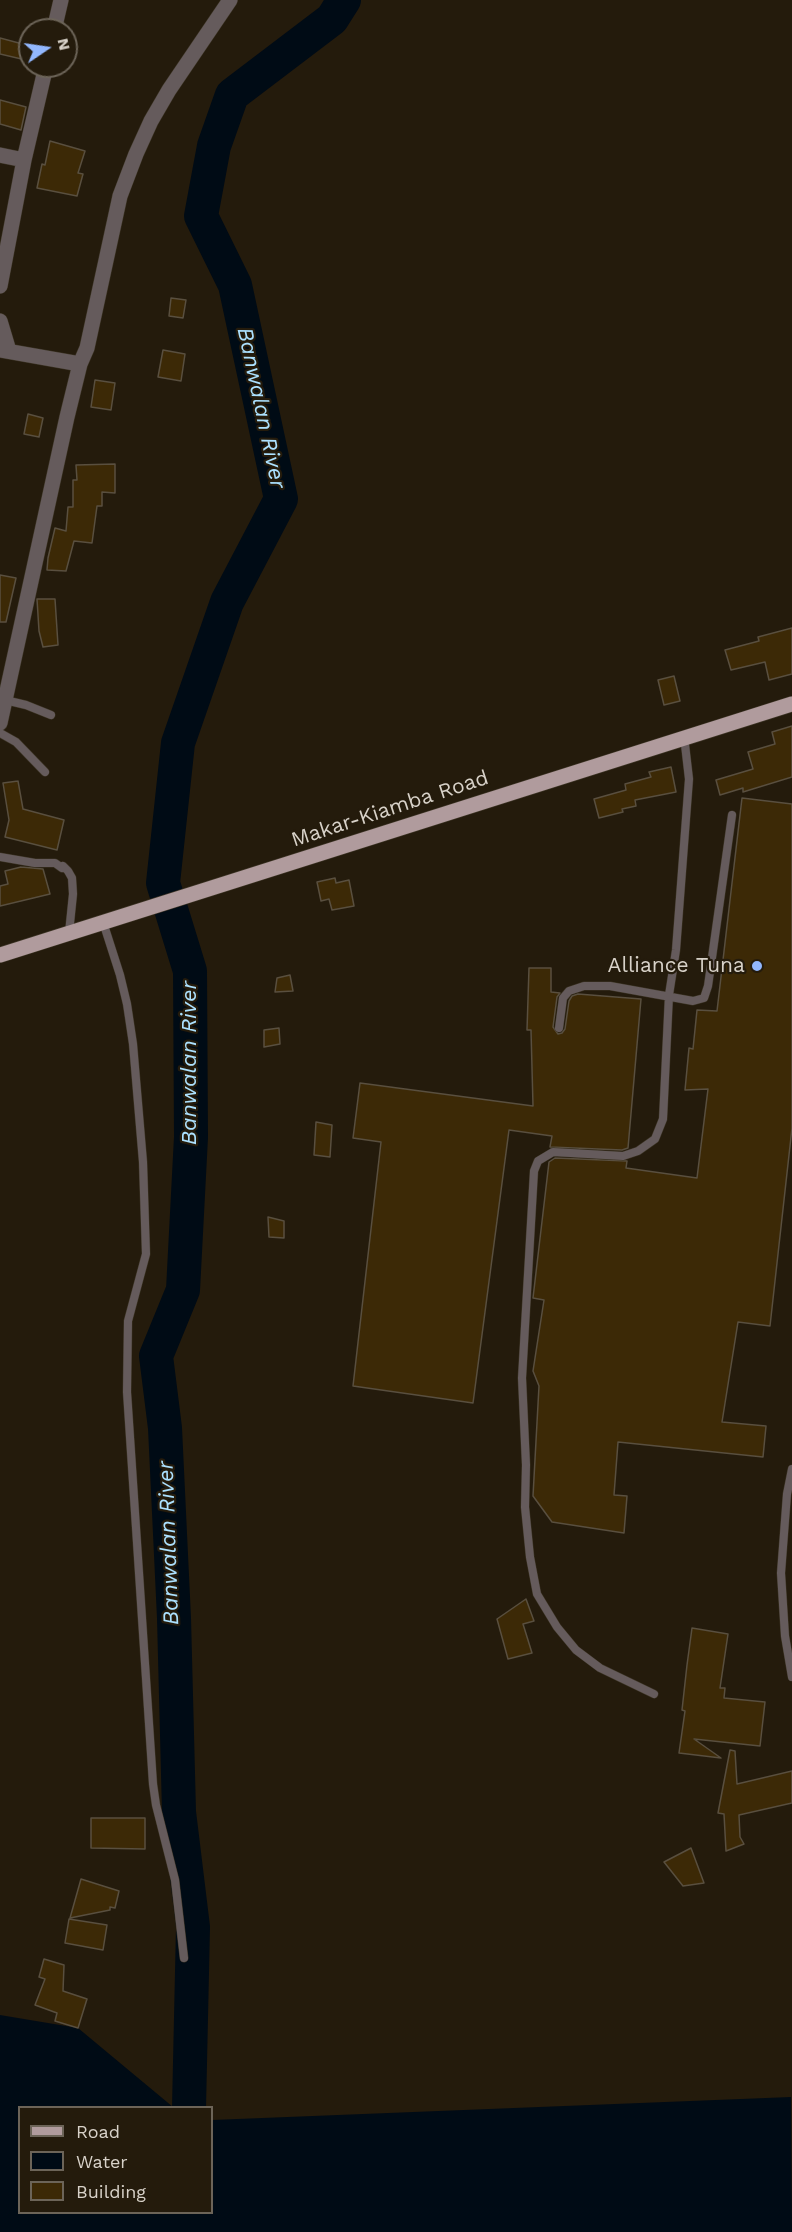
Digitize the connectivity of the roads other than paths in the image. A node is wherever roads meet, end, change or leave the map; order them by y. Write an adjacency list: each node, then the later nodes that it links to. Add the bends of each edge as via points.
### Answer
1 (61, 0): 3 (street)
2 (230, 0): 10 (street, via 170,90 136,154 120,196 87,348)
3 (57, 18)
4 (43, 78): 6 (street)
5 (0, 155): 6 (street)
6 (24, 160): 7 (street)
7 (0, 286)
8 (0, 321): 9 (street)
9 (4, 350): 10 (street)
10 (80, 364): 11 (street)
11 (5, 700): 13 (lane); 14 (street)
12 (792, 704): 16 (main road, Makar-Kiamba Road)
13 (51, 716)
14 (0, 723)
15 (0, 733): 17 (lane, via 22,747)
16 (684, 736): 20 (main road, Makar-Kiamba Road); 23 (lane, via 689,779)
17 (45, 772)
18 (732, 815): 23 (lane, via 706,995 698,1001)
19 (0, 857): 21 (lane, via 55,863 68,871 73,894)
20 (109, 920): 21 (main road, Makar-Kiamba Road); 29 (lane, via 133,1044 143,1162 146,1254 128,1321 127,1392 153,1784 175,1880)
21 (69, 933): 22 (main road, Makar-Kiamba Road)
22 (0, 955)
23 (669, 995): 24 (lane, via 610,987 575,988 563,998); 28 (lane, via 663,1119 655,1139 623,1156 553,1152 538,1161 534,1171 522,1378 525,1507 537,1594 576,1650 600,1668)
24 (559, 1028)
25 (792, 1469): 26 (lane)
26 (789, 1494): 27 (lane, via 781,1573)
27 (792, 1677)
28 (654, 1694)
29 (184, 1958)

